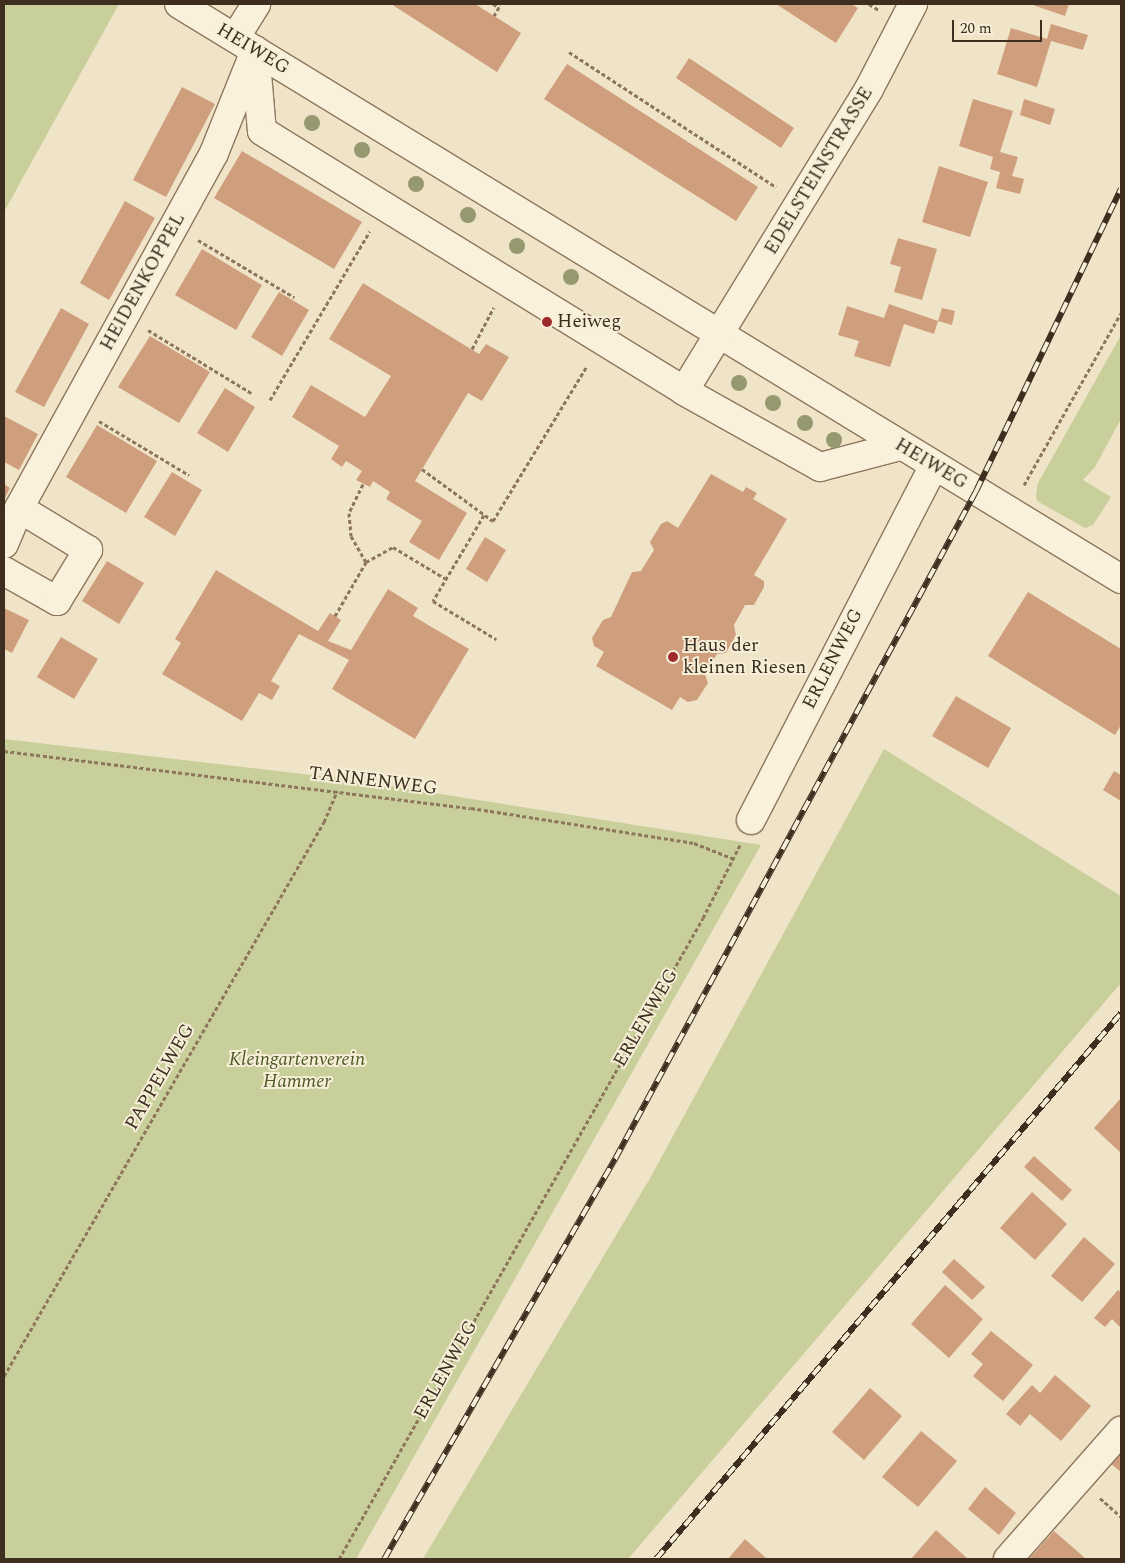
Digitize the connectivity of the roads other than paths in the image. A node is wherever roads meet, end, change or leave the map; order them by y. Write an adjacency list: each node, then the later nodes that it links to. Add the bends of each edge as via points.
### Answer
1 (179, 4): 4 (street, HEIWEG)
2 (256, 4): 4 (street, HEIDENKOPPEL)
3 (913, 4): 5 (street, EDELSTEINSTRASSE, via 868,89)
4 (245, 44): 5 (street, HEIWEG); 6 (street, via 262,131); 9 (street, HEIDENKOPPEL, via 214,153)
5 (719, 336): 6 (street, EDELSTEINSTRASSE); 7 (street, HEIWEG)
6 (684, 391): 7 (street, via 820,467)
7 (900, 446): 8 (street, HEIWEG)
8 (934, 466): 12 (street, HEIWEG); 13 (street, ERLENWEG)
9 (19, 508): 10 (street, HEIDENKOPPEL); 11 (street, via 88,550 57,601)
10 (4, 544)
11 (4, 571)
12 (1121, 579)
13 (751, 820)
14 (1121, 1431): 15 (street)
15 (1008, 1559)

